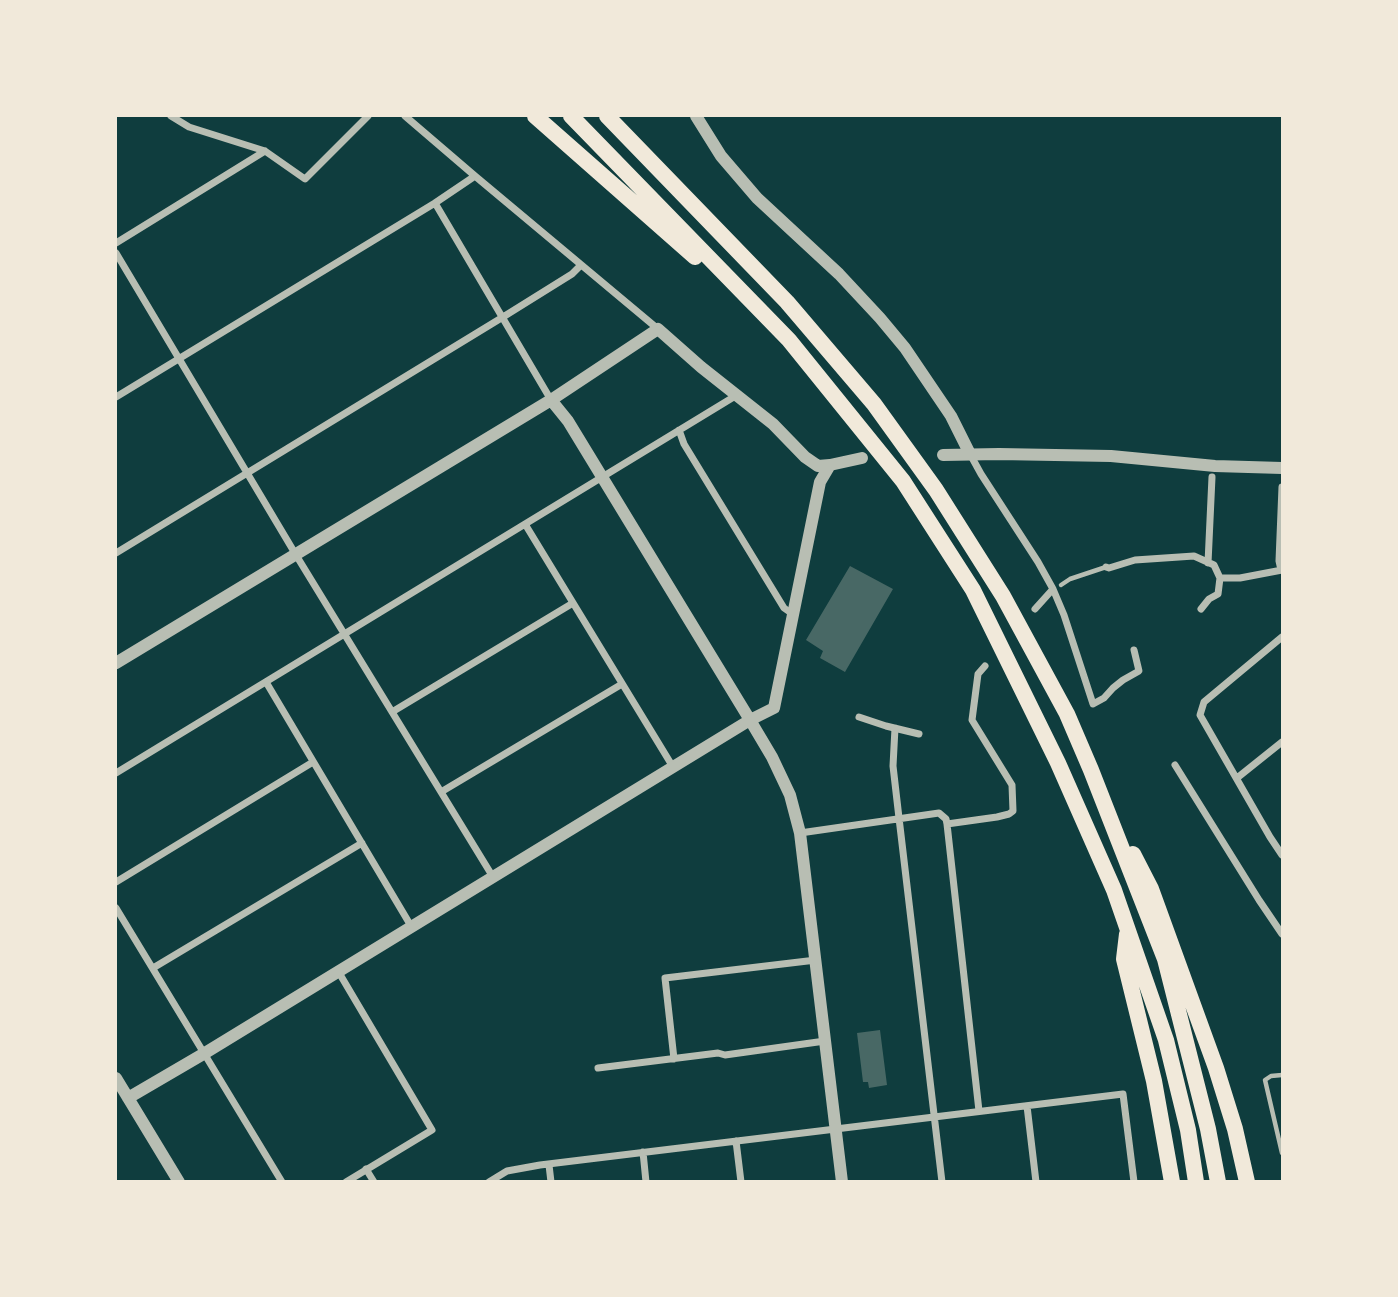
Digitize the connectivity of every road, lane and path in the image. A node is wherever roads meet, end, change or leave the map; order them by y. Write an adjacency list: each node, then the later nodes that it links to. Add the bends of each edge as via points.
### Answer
1 (171, 116): 9 (street, via 189,127)
2 (368, 116): 9 (street, via 305,179)
3 (405, 116): 10 (street)
4 (535, 116): 18 (highway)
5 (571, 116): 18 (highway)
6 (607, 116): 11 (highway)
7 (616, 116): 11 (highway)
8 (696, 116): 24 (street, via 721,156 757,198 839,274 905,348 951,416)
9 (265, 151): 13 (street)
10 (475, 176): 12 (street); 15 (street)
11 (676, 187): 61 (highway, via 787,302 874,404 928,479 1003,596 1067,714)
12 (435, 203): 16 (street); 19 (street)
13 (116, 243)
14 (116, 253): 19 (street)
15 (582, 265): 16 (street); 17 (street)
16 (503, 317): 22 (street); 29 (street)
17 (658, 329): 20 (street); 22 (street)
18 (789, 340): 74 (highway, via 903,481 973,590 1064,775)
19 (179, 358): 21 (street); 29 (street)
20 (737, 394): 23 (street); 27 (street, via 805,457 818,466)
21 (116, 397)
22 (551, 400): 30 (street); 35 (street)
23 (679, 430): 30 (street); 44 (street, via 784,608)
24 (970, 454): 25 (street); 28 (street, via 1111,456); 40 (street)
25 (943, 455)
26 (862, 458): 27 (street)
27 (830, 466): 44 (street, via 820,482)
28 (1283, 468)
29 (247, 473): 34 (street); 35 (street)
30 (602, 477): 33 (street); 54 (street)
31 (1212, 477): 36 (street)
32 (1283, 487): 38 (street)
33 (524, 524): 41 (street); 45 (street)
34 (116, 553)
35 (296, 555): 45 (street); 48 (street)
36 (1208, 563): 37 (street, via 1194,556); 39 (street)
37 (1106, 567): 40 (lane)
38 (1282, 570): 39 (street)
39 (1220, 578): 43 (street, via 1218,594)
40 (1057, 587): 42 (street); 47 (street, via 1093,704 1139,671)
41 (573, 603): 51 (street); 52 (street)
42 (1035, 609)
43 (1201, 609)
44 (794, 615): 54 (street, via 774,708)
45 (344, 633): 50 (street); 52 (street)
46 (1283, 636): 63 (street, via 1204,702 1200,715)
47 (1134, 650)
48 (116, 663)
49 (985, 666): 66 (street, via 978,674 972,720 1012,785 1013,811)
50 (265, 682): 58 (street); 62 (street)
51 (622, 684): 60 (street); 64 (street)
52 (392, 712): 64 (street)
53 (859, 717): 55 (street)
54 (750, 720): 60 (street); 67 (street, via 790,795)
55 (895, 728): 56 (street); 65 (street, via 893,766)
56 (919, 734)
57 (1283, 742): 63 (street)
58 (313, 762): 68 (street); 71 (street)
59 (1175, 765): 75 (street)
60 (673, 767): 70 (street)
61 (1091, 770): 109 (highway, via 1165,959); 110 (highway, via 1151,889 1224,1093)
62 (116, 772)
63 (1237, 778): 69 (street)
64 (441, 792): 70 (street)
65 (899, 818): 66 (street, via 939,813); 67 (street); 88 (street)
66 (947, 824): 87 (street)
67 (800, 833): 76 (street)
68 (362, 843): 73 (street); 77 (street)
69 (1282, 852)
70 (492, 877): 73 (street)
71 (116, 882)
72 (116, 908): 77 (street)
73 (411, 926): 78 (street)
74 (1128, 927): 107 (highway, via 1124,959 1154,1081); 108 (highway, via 1166,1040)
75 (1283, 934)
76 (816, 960): 79 (street); 81 (street, via 665,978)
77 (153, 968): 80 (street)
78 (338, 971): 80 (street); 94 (street, via 432,1130)
79 (825, 1041): 81 (street); 89 (street)
80 (205, 1053): 85 (street); 96 (street)
81 (674, 1059): 82 (street)
82 (598, 1068)
83 (1283, 1075): 92 (lane, via 1265,1080)
84 (116, 1078): 85 (street)
85 (128, 1098): 95 (street)
86 (1027, 1106): 87 (street); 105 (street); 106 (street, via 1124,1094)
87 (979, 1111): 88 (street)
88 (934, 1116): 89 (street); 104 (street)
89 (836, 1129): 90 (street); 103 (street)
90 (736, 1141): 91 (street); 102 (street)
91 (643, 1152): 93 (street); 101 (street)
92 (1283, 1153)
93 (549, 1165): 99 (street, via 507,1171); 100 (street)
94 (366, 1169): 97 (street); 98 (street)
95 (179, 1181)
96 (282, 1181)
97 (346, 1181)
98 (374, 1181)
99 (489, 1181)
100 (551, 1181)
101 (646, 1181)
102 (741, 1181)
103 (842, 1181)
104 (942, 1181)
105 (1036, 1181)
106 (1134, 1181)
107 (1172, 1181)
108 (1196, 1181)
109 (1218, 1181)
110 (1247, 1181)

